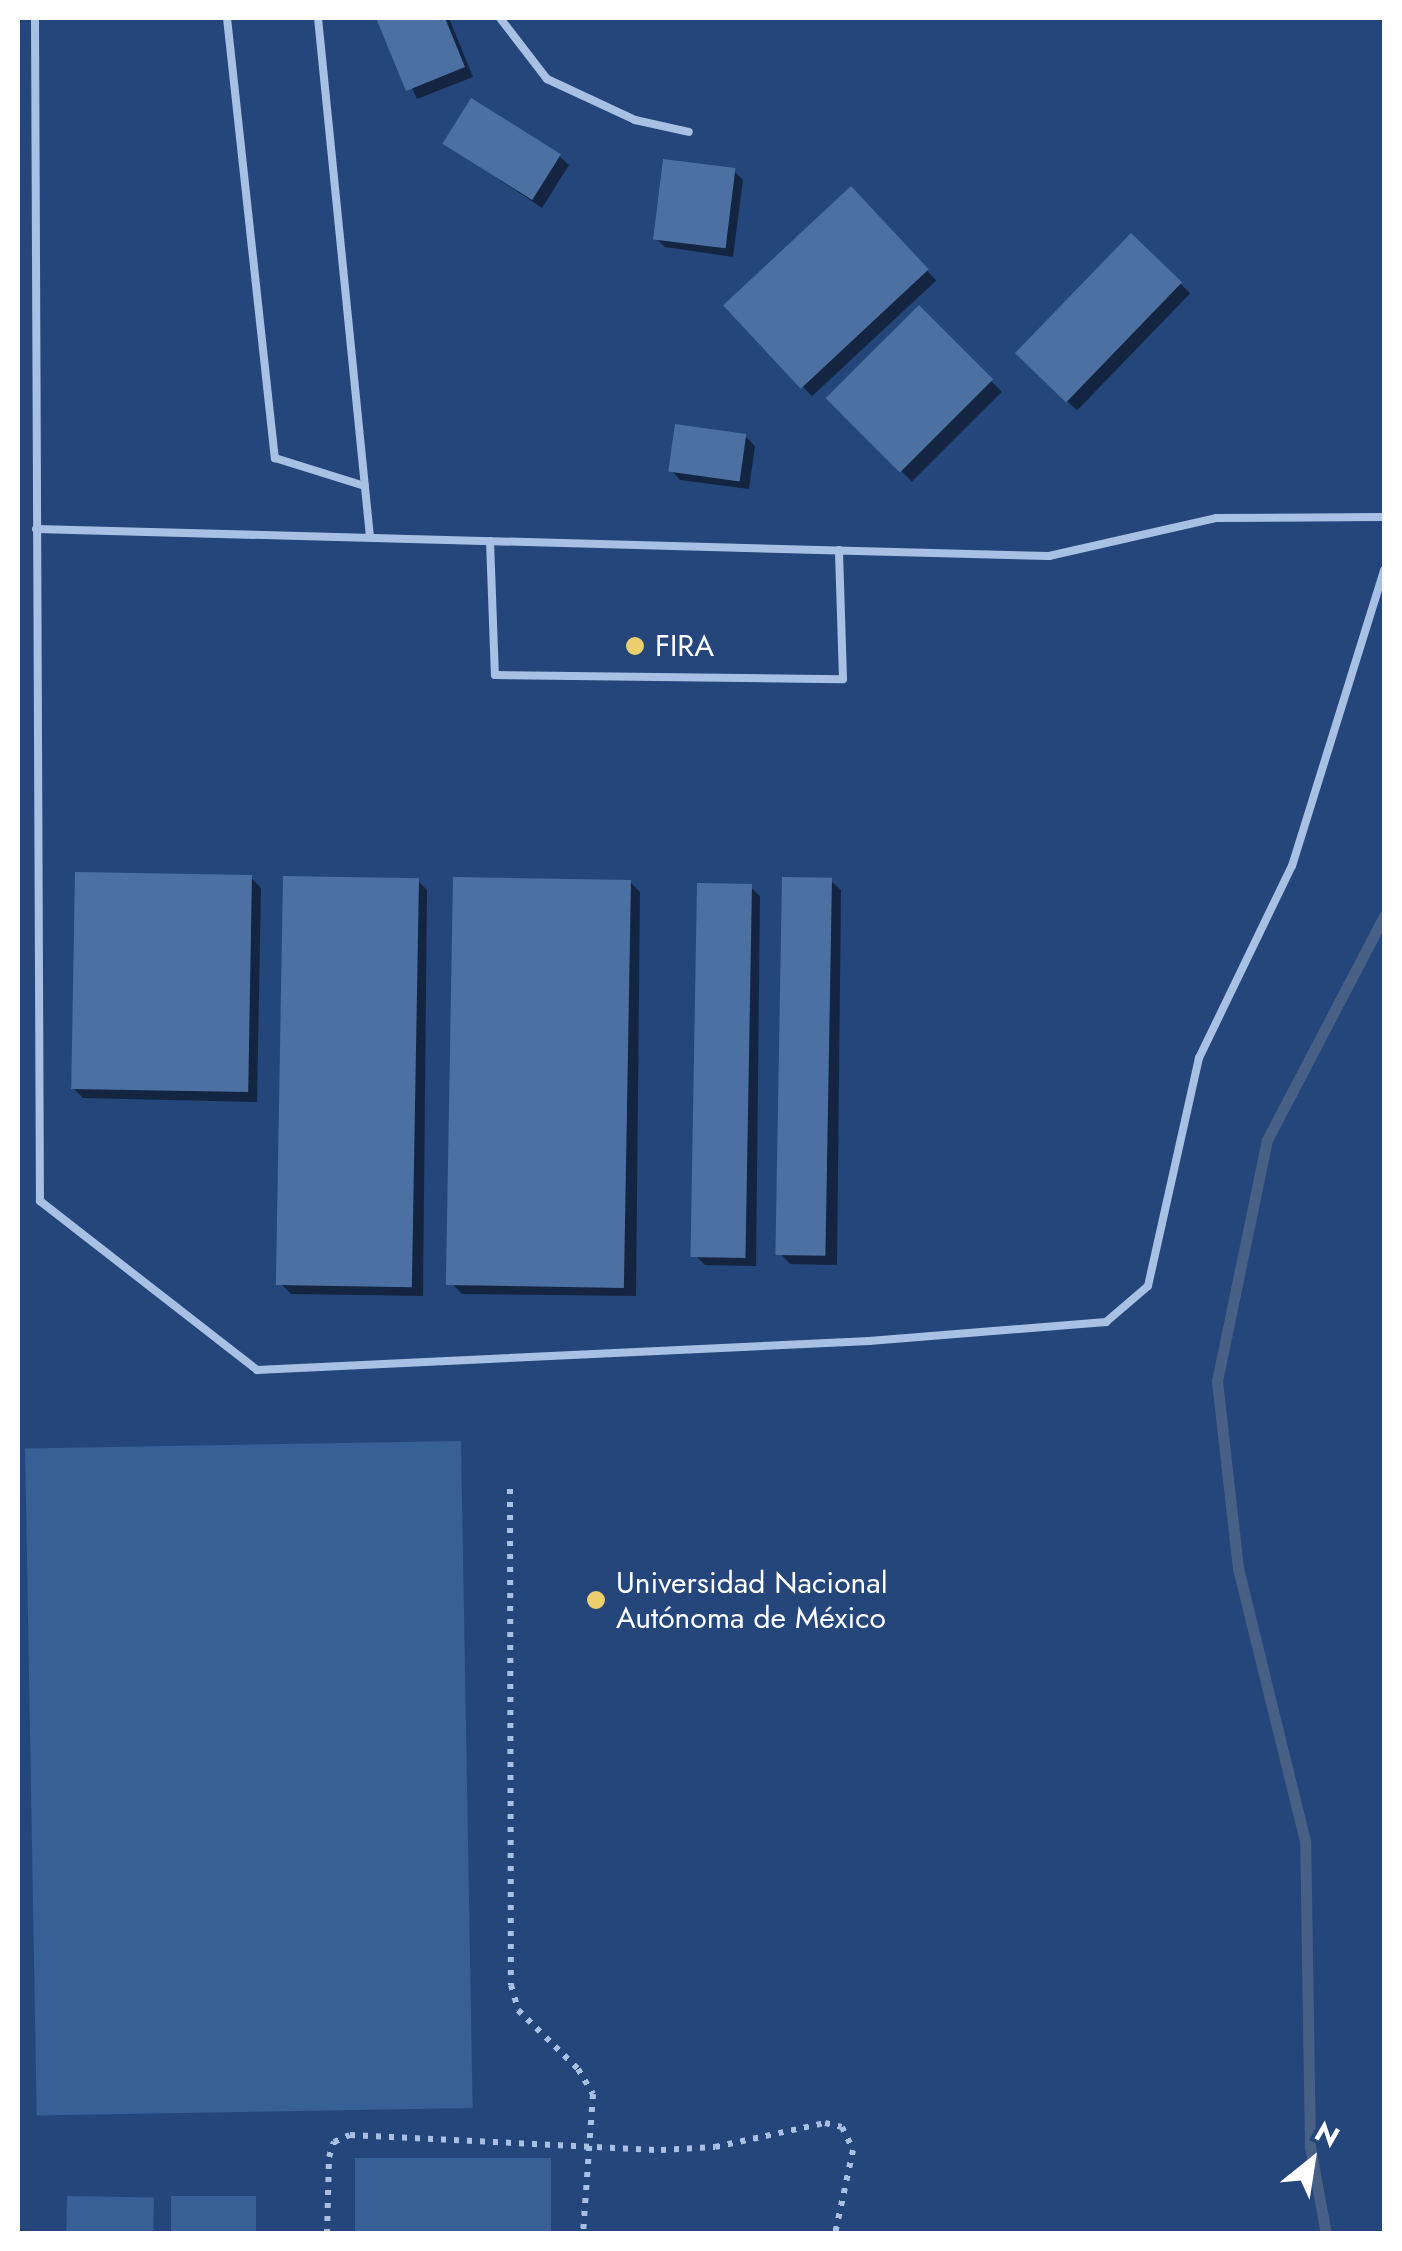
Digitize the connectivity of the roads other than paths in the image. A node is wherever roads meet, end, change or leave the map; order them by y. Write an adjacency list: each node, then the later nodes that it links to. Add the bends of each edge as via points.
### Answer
1 (35, 18): 8 (lane)
2 (227, 18): 6 (lane, via 274,458)
3 (318, 18): 6 (lane)
4 (500, 18): 5 (lane, via 546,79 635,120)
5 (689, 132)
6 (366, 486): 9 (lane)
7 (1384, 517): 11 (lane, via 1216,518 1049,556)
8 (36, 529): 9 (lane); 12 (lane, via 40,1202 257,1370 1106,1322 1148,1286 1199,1058 1292,866)
9 (370, 538): 10 (lane)
10 (490, 540): 11 (lane); 11 (lane, via 495,675 843,679)
11 (839, 550)
12 (1384, 570)

